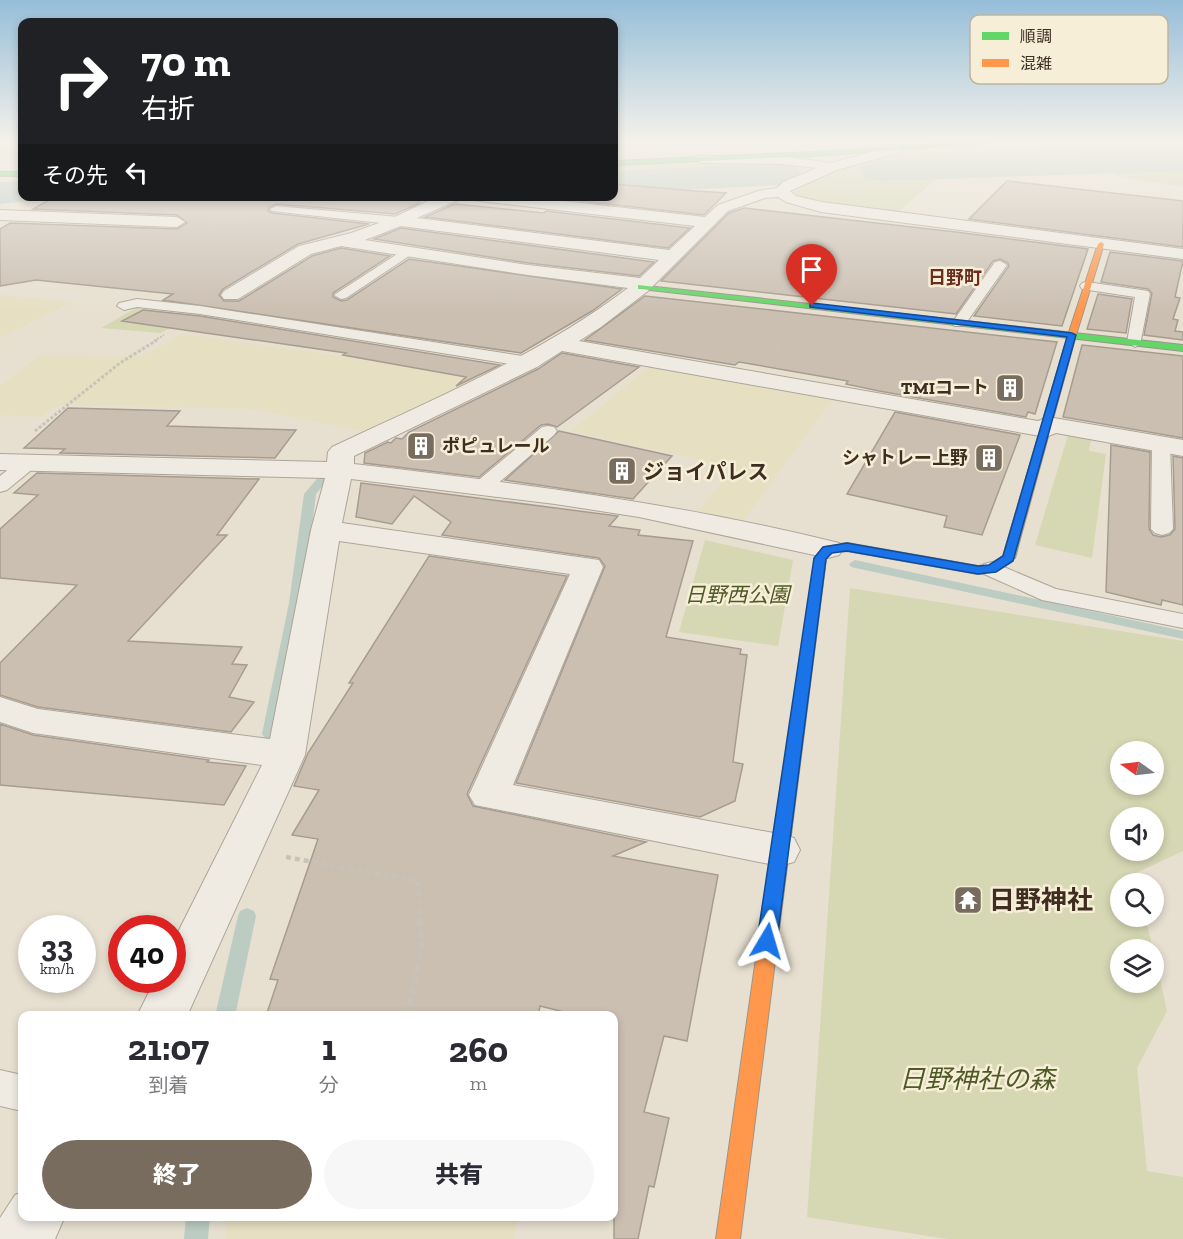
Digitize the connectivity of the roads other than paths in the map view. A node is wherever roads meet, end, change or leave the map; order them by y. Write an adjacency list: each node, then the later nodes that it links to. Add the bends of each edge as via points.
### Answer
1 (752, 198): 9 (street, via 723,208)
2 (789, 198): 11 (street, via 820,207)
3 (442, 201): 7 (street)
4 (517, 201): 9 (street)
5 (276, 209): 7 (lane)
6 (5, 218): 8 (street)
7 (399, 221): 10 (street); 14 (street)
8 (177, 222)
9 (707, 222): 14 (street)
10 (341, 241): 12 (street); 18 (street, via 305,250)
11 (1101, 244): 13 (street); 17 (street)
12 (408, 251): 16 (street); 19 (lane)
13 (1183, 254)
14 (671, 256): 16 (street)
15 (1000, 265): 21 (lane)
16 (642, 285): 21 (street); 24 (street, via 594,323)
17 (1087, 286): 22 (street); 23 (lane, via 1143,294)
18 (231, 295)
19 (340, 295)
20 (124, 306): 26 (lane, via 137,303 200,310)
21 (959, 322): 22 (street)
22 (1072, 335): 23 (street); 27 (street)
23 (1135, 342): 25 (street)
24 (559, 344): 26 (street); 27 (street)
25 (1183, 348)
26 (529, 362): 32 (street, via 341,452)
27 (1047, 427): 29 (street); 38 (street, via 1009,558)
28 (548, 431): 34 (lane)
29 (1172, 446): 35 (lane)
30 (0, 462): 31 (street)
31 (28, 463): 32 (street); 33 (lane)
32 (340, 470): 34 (street); 36 (street)
33 (0, 486)
34 (482, 487): 37 (street, via 639,509)
35 (1162, 529)
36 (326, 530): 41 (street); 42 (street, via 588,567 489,795)
37 (828, 549): 38 (street, via 847,547 964,568); 42 (street, via 820,558)
38 (992, 569): 39 (lane, via 1050,595)
39 (1183, 621)
40 (0, 709): 41 (street, via 33,722)
41 (286, 755): 43 (street)
42 (779, 850): 48 (street)
43 (164, 1011)
44 (0, 1088): 45 (lane)
45 (18, 1092)
46 (33, 1221): 47 (street)
47 (21, 1239)
48 (728, 1239)

